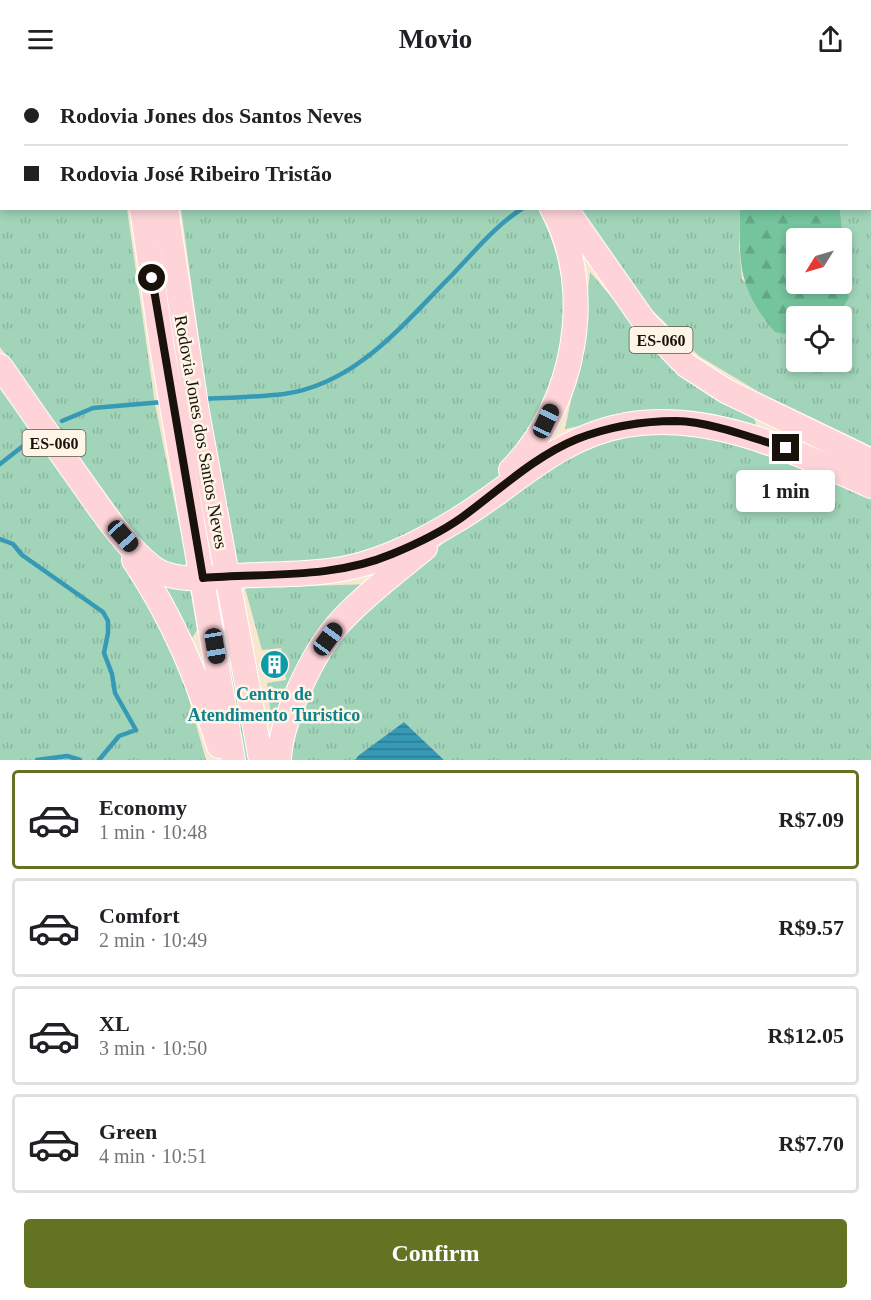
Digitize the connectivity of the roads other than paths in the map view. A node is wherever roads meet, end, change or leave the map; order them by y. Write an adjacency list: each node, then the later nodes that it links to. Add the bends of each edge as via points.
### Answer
1 (142, 210): 10 (main road, Rodovia Jones dos Santos Neves, via 162,347)
2 (166, 210): 10 (main road, Rodovia Jones dos Santos Neves)
3 (553, 210): 8 (main road, via 563,232 573,275 573,337 566,375 528,453)
4 (566, 210): 6 (main road, ES-060, via 644,321 686,365 726,391)
5 (0, 366): 9 (main road, ES-060)
6 (871, 461)
7 (871, 486): 8 (main road, ES-060, via 786,448 726,430 677,421 626,425 576,439 542,458)
8 (466, 513): 10 (main road, ES-060, via 394,553 365,564 330,571); 14 (main road, via 340,622 308,675 288,723)
9 (108, 520): 10 (main road, ES-060, via 152,567 168,576); 11 (main road, via 163,604 181,640)
10 (215, 577): 12 (main road, Rodovia Jones dos Santos Neves); 13 (main road, Rodovia Jones dos Santos Neves)
11 (223, 760)
12 (233, 760)
13 (261, 760)
14 (279, 760)

